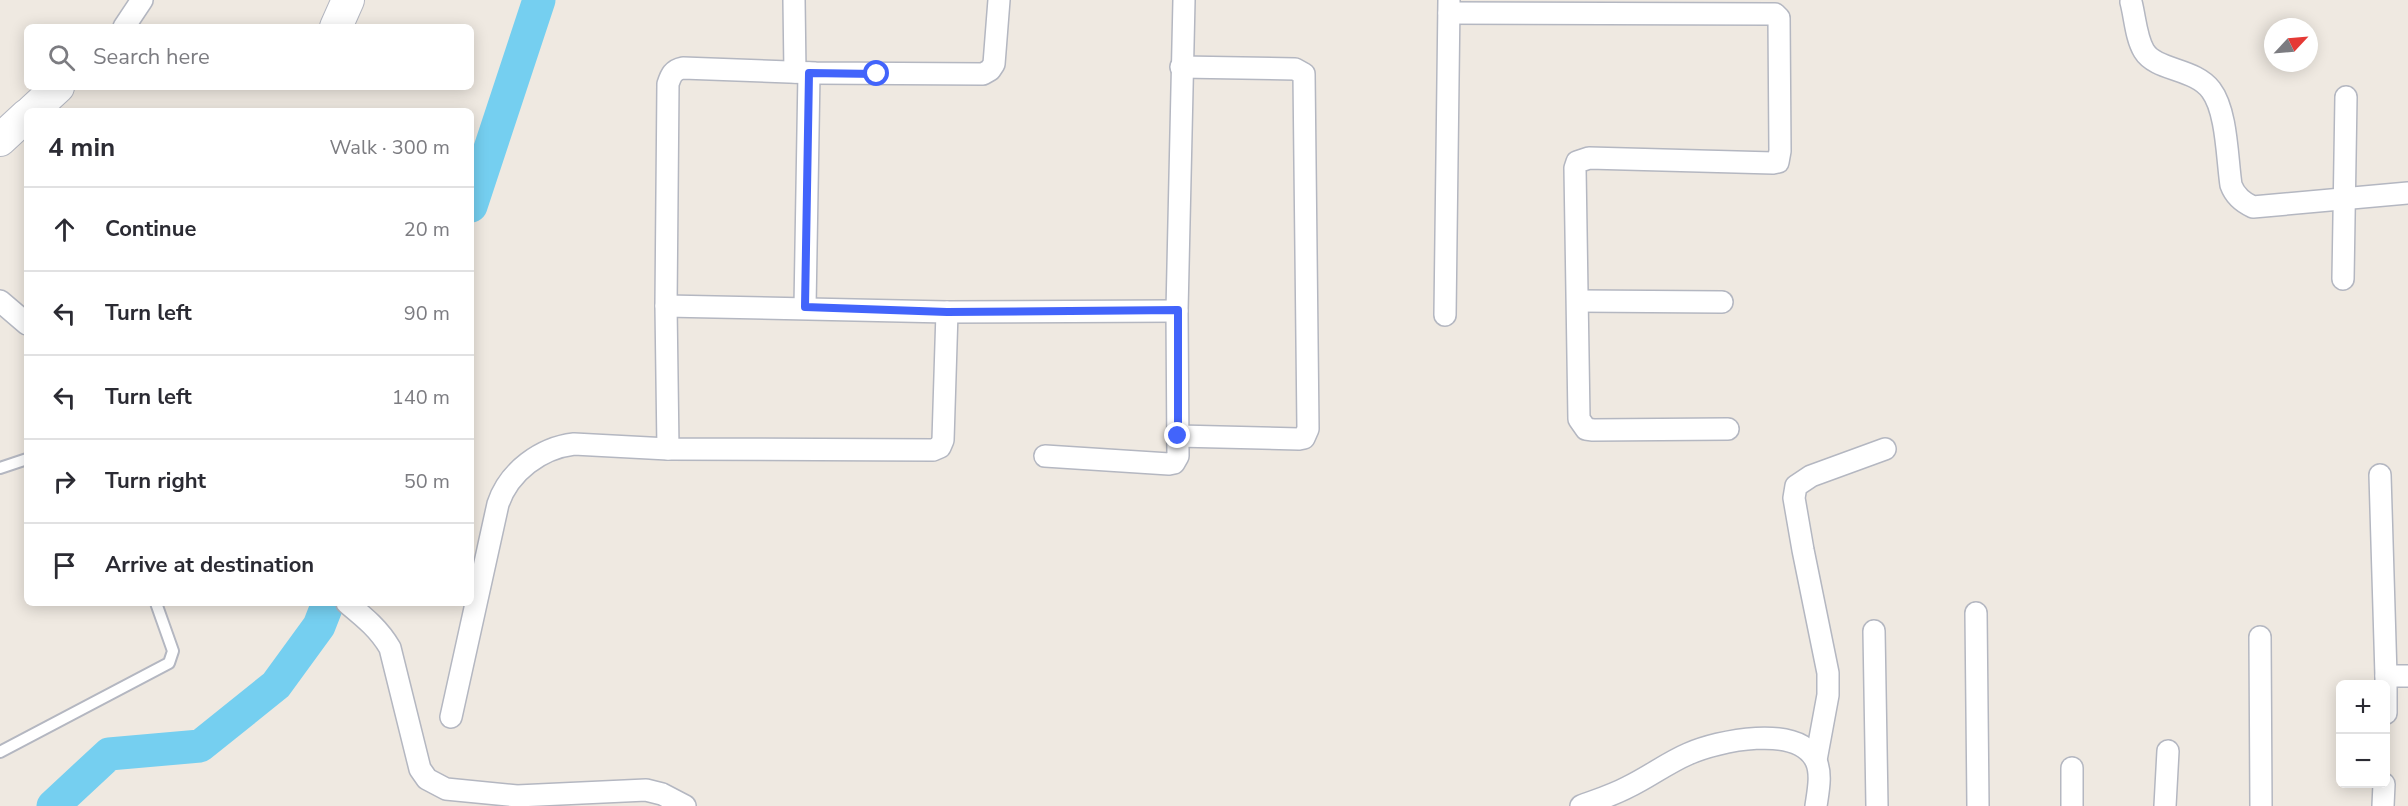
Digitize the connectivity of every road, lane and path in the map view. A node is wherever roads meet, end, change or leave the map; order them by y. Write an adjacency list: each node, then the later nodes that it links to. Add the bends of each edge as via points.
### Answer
1 (142, 0): 8 (street)
2 (348, 0): 9 (street)
3 (794, 0): 11 (street)
4 (999, 0): 11 (street, via 994,64 983,74)
5 (1184, 0): 10 (street)
6 (2131, 2): 18 (street, via 2140,42 2149,58 2202,80 2214,96 2221,113 2230,185 2241,200 2253,207)
7 (1449, 6): 21 (street, via 1776,14 1779,18 1778,162 1589,158 1577,162); 27 (street)
8 (126, 24)
9 (337, 24)
10 (1181, 67): 25 (street); 30 (street, via 1295,69 1305,79 1308,429 1304,438 1299,439)
11 (802, 73): 23 (street, via 683,68 670,75); 24 (street)
12 (55, 90): 14 (street)
13 (2346, 97): 18 (street)
14 (35, 108)
15 (24, 118): 16 (street)
16 (0, 140)
17 (2408, 193): 18 (street)
18 (2344, 199): 19 (street)
19 (2343, 279)
20 (0, 301): 28 (street)
21 (1578, 301): 22 (street); 29 (street, via 1578,419 1586,429)
22 (1722, 302)
23 (666, 306): 24 (street); 31 (street)
24 (805, 307): 26 (street)
25 (1178, 310): 26 (street); 30 (street)
26 (947, 312): 31 (street, via 940,447)
27 (1445, 315)
28 (24, 321)
29 (1728, 429)
30 (1178, 436): 33 (street, via 1178,456 1169,464)
31 (668, 449): 45 (street, via 560,446 531,460 505,489 498,504)
32 (1885, 449): 48 (street, via 1811,476 1796,486 1794,498 1828,673)
33 (1045, 456)
34 (24, 460): 35 (lane)
35 (0, 468)
36 (2380, 475): 42 (street)
37 (157, 606): 47 (lane, via 173,651 169,663)
38 (350, 606): 51 (street, via 368,619 390,648 420,769 434,785 517,796 646,790)
39 (1976, 613): 55 (street)
40 (1874, 631): 54 (street)
41 (2260, 637): 58 (street)
42 (2386, 676): 43 (street); 44 (street)
43 (2408, 676)
44 (2386, 680)
45 (451, 717)
46 (2168, 751): 57 (street)
47 (0, 752)
48 (1816, 760): 52 (street, via 1802,746 1778,738 1729,742 1690,753 1627,788); 53 (street)
49 (2072, 768): 56 (street)
50 (2384, 788): 59 (street)
51 (685, 806)
52 (1581, 806)
53 (1816, 806)
54 (1877, 806)
55 (1978, 806)
56 (2072, 806)
57 (2165, 806)
58 (2261, 806)
59 (2383, 806)

